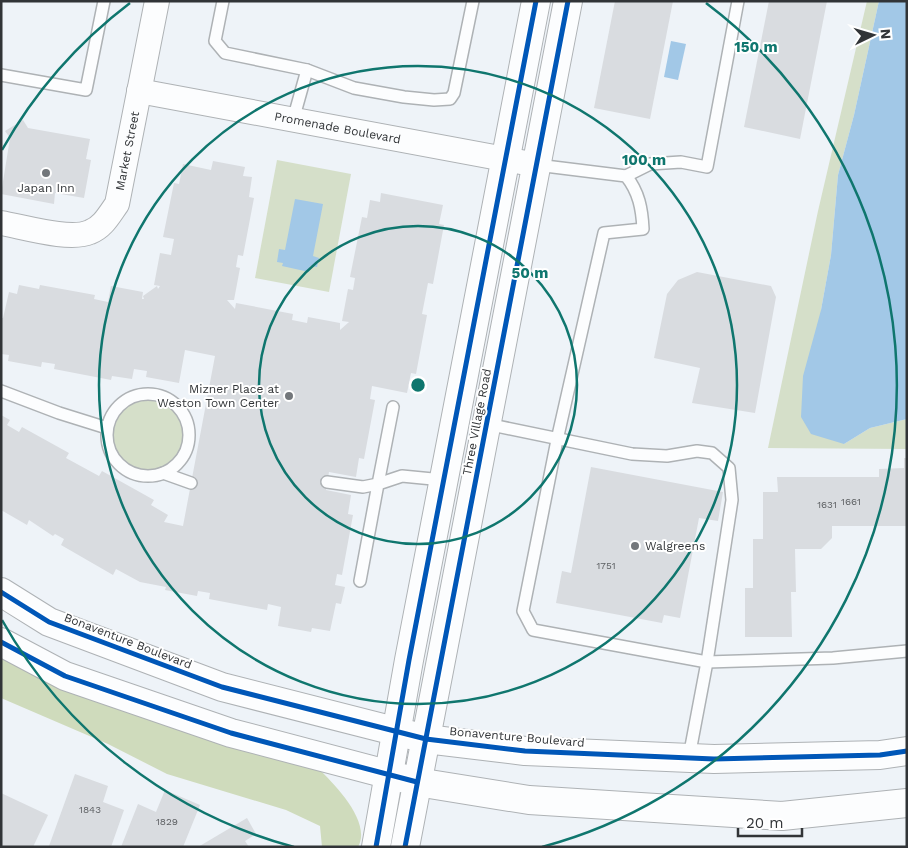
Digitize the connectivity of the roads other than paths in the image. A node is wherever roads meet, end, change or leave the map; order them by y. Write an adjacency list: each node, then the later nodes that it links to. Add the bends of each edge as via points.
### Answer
1 (104, 1): 9 (lane, via 86,90)
2 (157, 1): 10 (street, Market Street)
3 (223, 1): 8 (lane, via 215,41 225,53)
4 (473, 1): 8 (lane, via 453,96 446,101 354,88)
5 (536, 1): 12 (main road, Three Village Road)
6 (568, 1): 13 (main road, Three Village Road)
7 (738, 1): 14 (lane, via 707,167 681,162 650,164)
8 (307, 70): 11 (lane)
9 (1, 75)
10 (139, 91): 11 (street, Promenade Boulevard); 15 (street, Market Street, via 117,204 105,222 91,232 77,236)
11 (293, 120): 12 (street, Promenade Boulevard)
12 (505, 159): 13 (street, Promenade Boulevard); 22 (main road, Three Village Road)
13 (537, 165): 14 (lane); 18 (main road, Three Village Road)
14 (626, 176): 20 (lane, via 635,186 643,229 604,233)
15 (1, 223)
16 (1, 391): 19 (lane)
17 (393, 407): 25 (lane)
18 (487, 424): 20 (lane); 32 (main road, Three Village Road)
19 (107, 428): 21 (lane, via 110,451 125,469 143,475); 21 (lane, via 116,409 132,396 160,395 180,408 186,419 188,443 175,466)
20 (557, 440): 30 (lane, via 523,611 533,630); 30 (lane, via 632,454 712,453 729,468 732,500)
21 (163, 473): 24 (lane)
22 (443, 480): 25 (lane, via 402,476); 31 (main road, Three Village Road)
23 (327, 482): 25 (lane, via 363,487)
24 (191, 483)
25 (378, 484): 26 (lane)
26 (360, 581)
27 (1, 592): 31 (main road, Bonaventure Boulevard, via 50,622 222,687)
28 (1, 642): 35 (main road, via 65,676 231,732)
29 (907, 651): 30 (lane, via 833,658)
30 (707, 662): 34 (lane)
31 (396, 732): 32 (main road, Bonaventure Boulevard); 35 (main road, Three Village Road)
32 (426, 739): 34 (main road, Bonaventure Boulevard, via 525,751); 36 (main road, Three Village Road)
33 (907, 751): 34 (main road, Bonaventure Boulevard, via 880,755)
34 (689, 757)
35 (388, 775): 36 (main road); 38 (main road, Three Village Road)
36 (417, 782): 37 (main road, via 529,800 782,816); 39 (main road, Three Village Road)
37 (907, 803)
38 (376, 847)
39 (405, 847)

